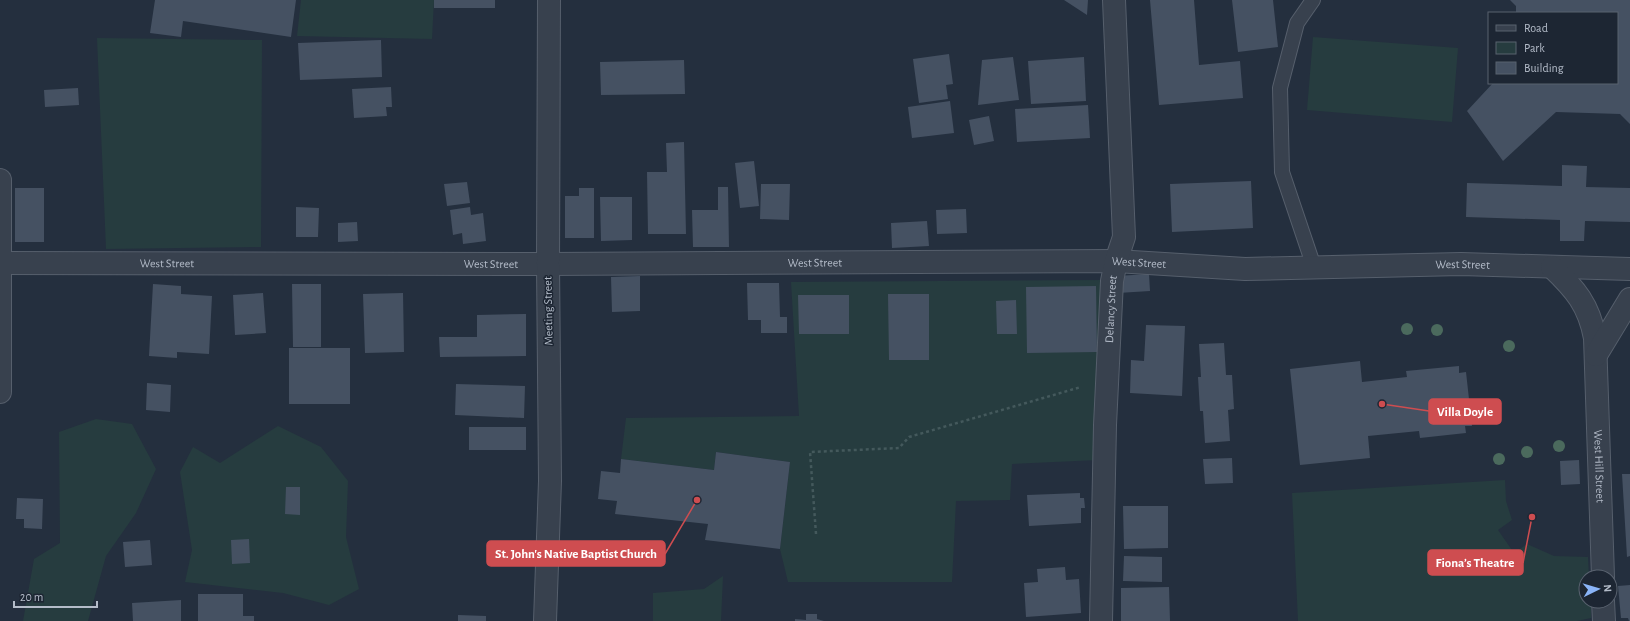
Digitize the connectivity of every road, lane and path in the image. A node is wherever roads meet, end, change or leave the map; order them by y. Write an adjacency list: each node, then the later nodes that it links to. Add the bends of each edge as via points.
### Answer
1 (549, 0): 7 (street, Meeting Street)
2 (1114, 0): 5 (street, Delancy Street, via 1124,237)
3 (1313, 0): 8 (lane, via 1297,23 1280,88 1282,172)
4 (0, 180): 6 (street)
5 (1116, 260): 7 (street, West Street); 8 (street, West Street, via 1245,269); 13 (street, Delancy Street, via 1112,281)
6 (1, 263): 7 (street, West Street); 14 (street)
7 (548, 264): 18 (street, Meeting Street, via 550,481)
8 (1314, 267): 9 (street, West Street, via 1461,264)
9 (1552, 267): 10 (street, West Street); 12 (street, West Hill Street, via 1582,299 1594,329)
10 (1630, 269)
11 (1630, 299): 12 (street)
12 (1596, 355): 16 (street, West Hill Street)
13 (1109, 379): 15 (path, via 909,437 899,448 810,452); 19 (street, Delancy Street)
14 (0, 392)
15 (816, 534)
16 (1603, 569)
17 (1603, 609): 20 (street)
18 (545, 621)
19 (1101, 621)
20 (1604, 621)

